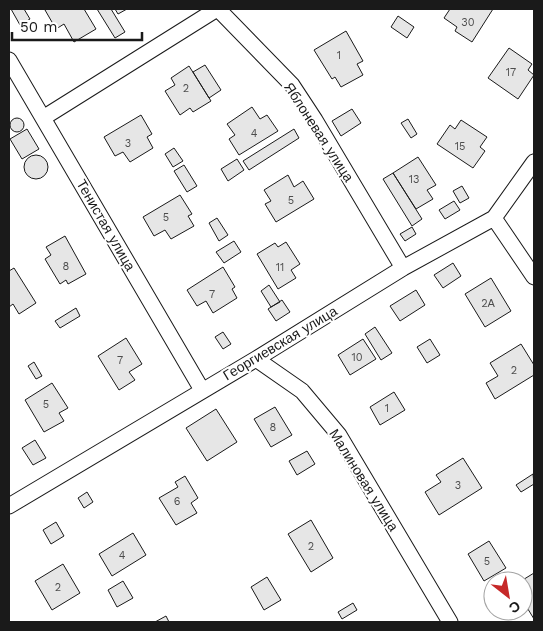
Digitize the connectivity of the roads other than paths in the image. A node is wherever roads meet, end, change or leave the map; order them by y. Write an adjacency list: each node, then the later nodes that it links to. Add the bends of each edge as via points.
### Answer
1 (217, 9): 3 (street); 6 (street, Яблоневая улица, via 292,85)
2 (9, 60): 3 (street, Тенистая улица)
3 (43, 118): 9 (street, Тенистая улица)
4 (534, 162): 5 (street, Георгиевская улица)
5 (494, 218): 6 (street, Георгиевская улица); 7 (street)
6 (403, 268): 8 (street, Георгиевская улица)
7 (534, 277)
8 (256, 358): 9 (street, Георгиевская улица); 11 (street, Малиновая улица, via 302,391 339,435)
9 (202, 390): 10 (street, Георгиевская улица)
10 (9, 506)
11 (450, 622)

